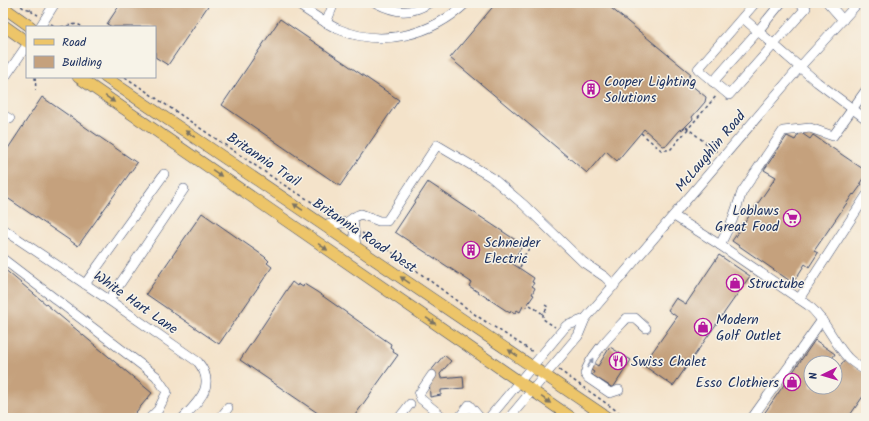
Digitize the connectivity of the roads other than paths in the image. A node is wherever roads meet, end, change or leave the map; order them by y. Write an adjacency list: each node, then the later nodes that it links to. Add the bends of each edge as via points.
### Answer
1 (55, 3): 18 (street)
2 (296, 3): 15 (street)
3 (334, 3): 15 (street)
4 (376, 3): 5 (street, via 406,12)
5 (429, 3)
6 (466, 3): 15 (street, via 434,26 394,37 362,36)
7 (755, 3): 13 (street)
8 (781, 3): 19 (street)
9 (799, 3): 21 (street, via 806,8)
10 (828, 3): 14 (street)
11 (858, 3): 14 (street, McLaughlin Road)
12 (3, 8): 17 (main road)
13 (743, 18): 19 (street); 27 (street, via 698,69)
14 (843, 20): 23 (street, McLaughlin Road)
15 (326, 23)
16 (3, 25): 20 (main road)
17 (30, 26)
18 (41, 26)
19 (758, 32): 21 (street); 27 (street)
20 (26, 41)
21 (774, 44): 23 (street); 27 (street, via 729,95)
22 (26, 46): 26 (street)
23 (799, 68): 29 (street); 34 (street, McLaughlin Road)
24 (79, 78): 52 (main road, one-way to 52)
25 (106, 78): 36 (main road, Britannia Road West, one-way to 25)
26 (3, 80)
27 (713, 82)
28 (866, 90): 29 (street)
29 (853, 109): 30 (street); 38 (street, via 833,136 810,128 783,131 742,192)
30 (866, 119)
31 (164, 174): 41 (street)
32 (184, 189): 44 (street)
33 (866, 196): 43 (street)
34 (674, 216): 38 (street); 42 (street, McLaughlin Road)
35 (356, 218): 36 (street); 39 (street); 42 (street, via 387,221 437,145 491,177 583,262)
36 (324, 225): 39 (main road, Britannia Road West)
37 (3, 229): 41 (street, White Hart Lane)
38 (720, 245): 43 (street)
39 (356, 247): 48 (main road, Britannia Road West, one-way to 39)
40 (3, 259): 57 (street, via 156,376 167,392 158,410)
41 (85, 284): 44 (street, White Hart Lane)
42 (614, 286): 45 (street, McLaughlin Road)
43 (799, 299): 46 (street, via 813,309)
44 (109, 300): 58 (street, White Hart Lane, via 202,366 206,379 205,389)
45 (585, 319): 48 (street, McLaughlin Road, via 566,326); 51 (street, McLaughlin Road, via 578,336)
46 (822, 320): 49 (street, via 849,359); 68 (street)
47 (646, 328): 54 (street, one-way to 47, via 610,393 588,378 585,374 587,367 627,318 635,318)
48 (532, 366): 51 (main road, Britannia Road West); 52 (street, McLaughlin Road)
49 (866, 371)
50 (432, 375): 61 (street, via 419,394 421,399)
51 (545, 375): 53 (street, McLaughlin Road); 67 (main road, Britannia Road West)
52 (520, 381): 53 (main road); 64 (street, McLaughlin Road)
53 (532, 390): 65 (street, McLaughlin Road); 66 (main road, one-way to 66)
54 (619, 390)
55 (410, 404): 60 (street)
56 (228, 408): 59 (street)
57 (150, 418)
58 (184, 418)
59 (220, 418)
60 (399, 418)
61 (444, 418)
62 (459, 418): 63 (street, via 469,405)
63 (480, 418)
64 (489, 418)
65 (509, 418)
66 (572, 418)
67 (608, 418)
68 (752, 418)

